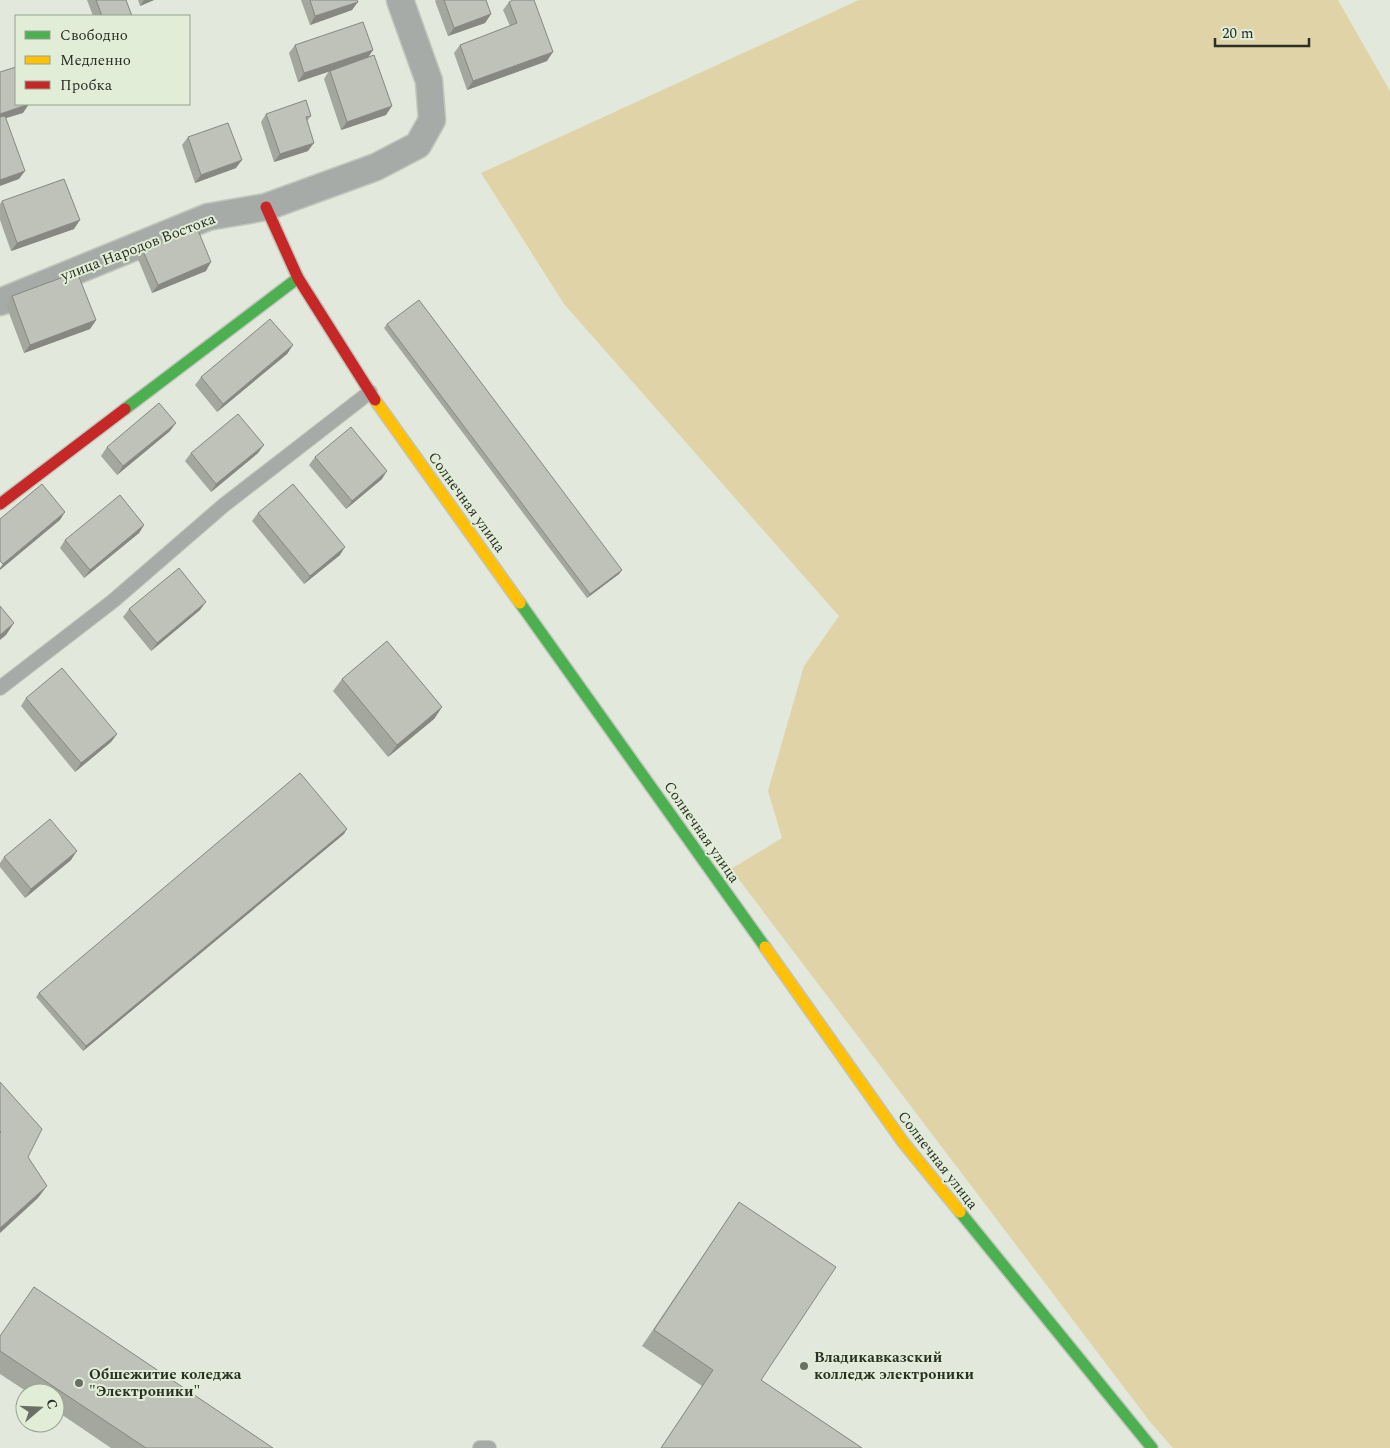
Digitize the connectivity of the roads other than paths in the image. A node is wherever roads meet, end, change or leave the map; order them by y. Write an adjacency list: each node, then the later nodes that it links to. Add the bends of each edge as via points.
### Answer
1 (400, 0): 2 (street, улица Народов Востока, via 429,81 432,120 418,146 376,167)
2 (266, 207): 3 (street, Солнечная улица); 4 (street, улица Народов Востока, via 208,217)
3 (298, 278): 5 (street, Солнечная улица); 6 (street)
4 (0, 302)
5 (370, 392): 7 (lane, via 224,505 113,600); 10 (street, Солнечная улица, via 903,1142)
6 (0, 504)
7 (0, 688)
8 (480, 1448): 9 (lane)
9 (489, 1448)
10 (1152, 1448)

